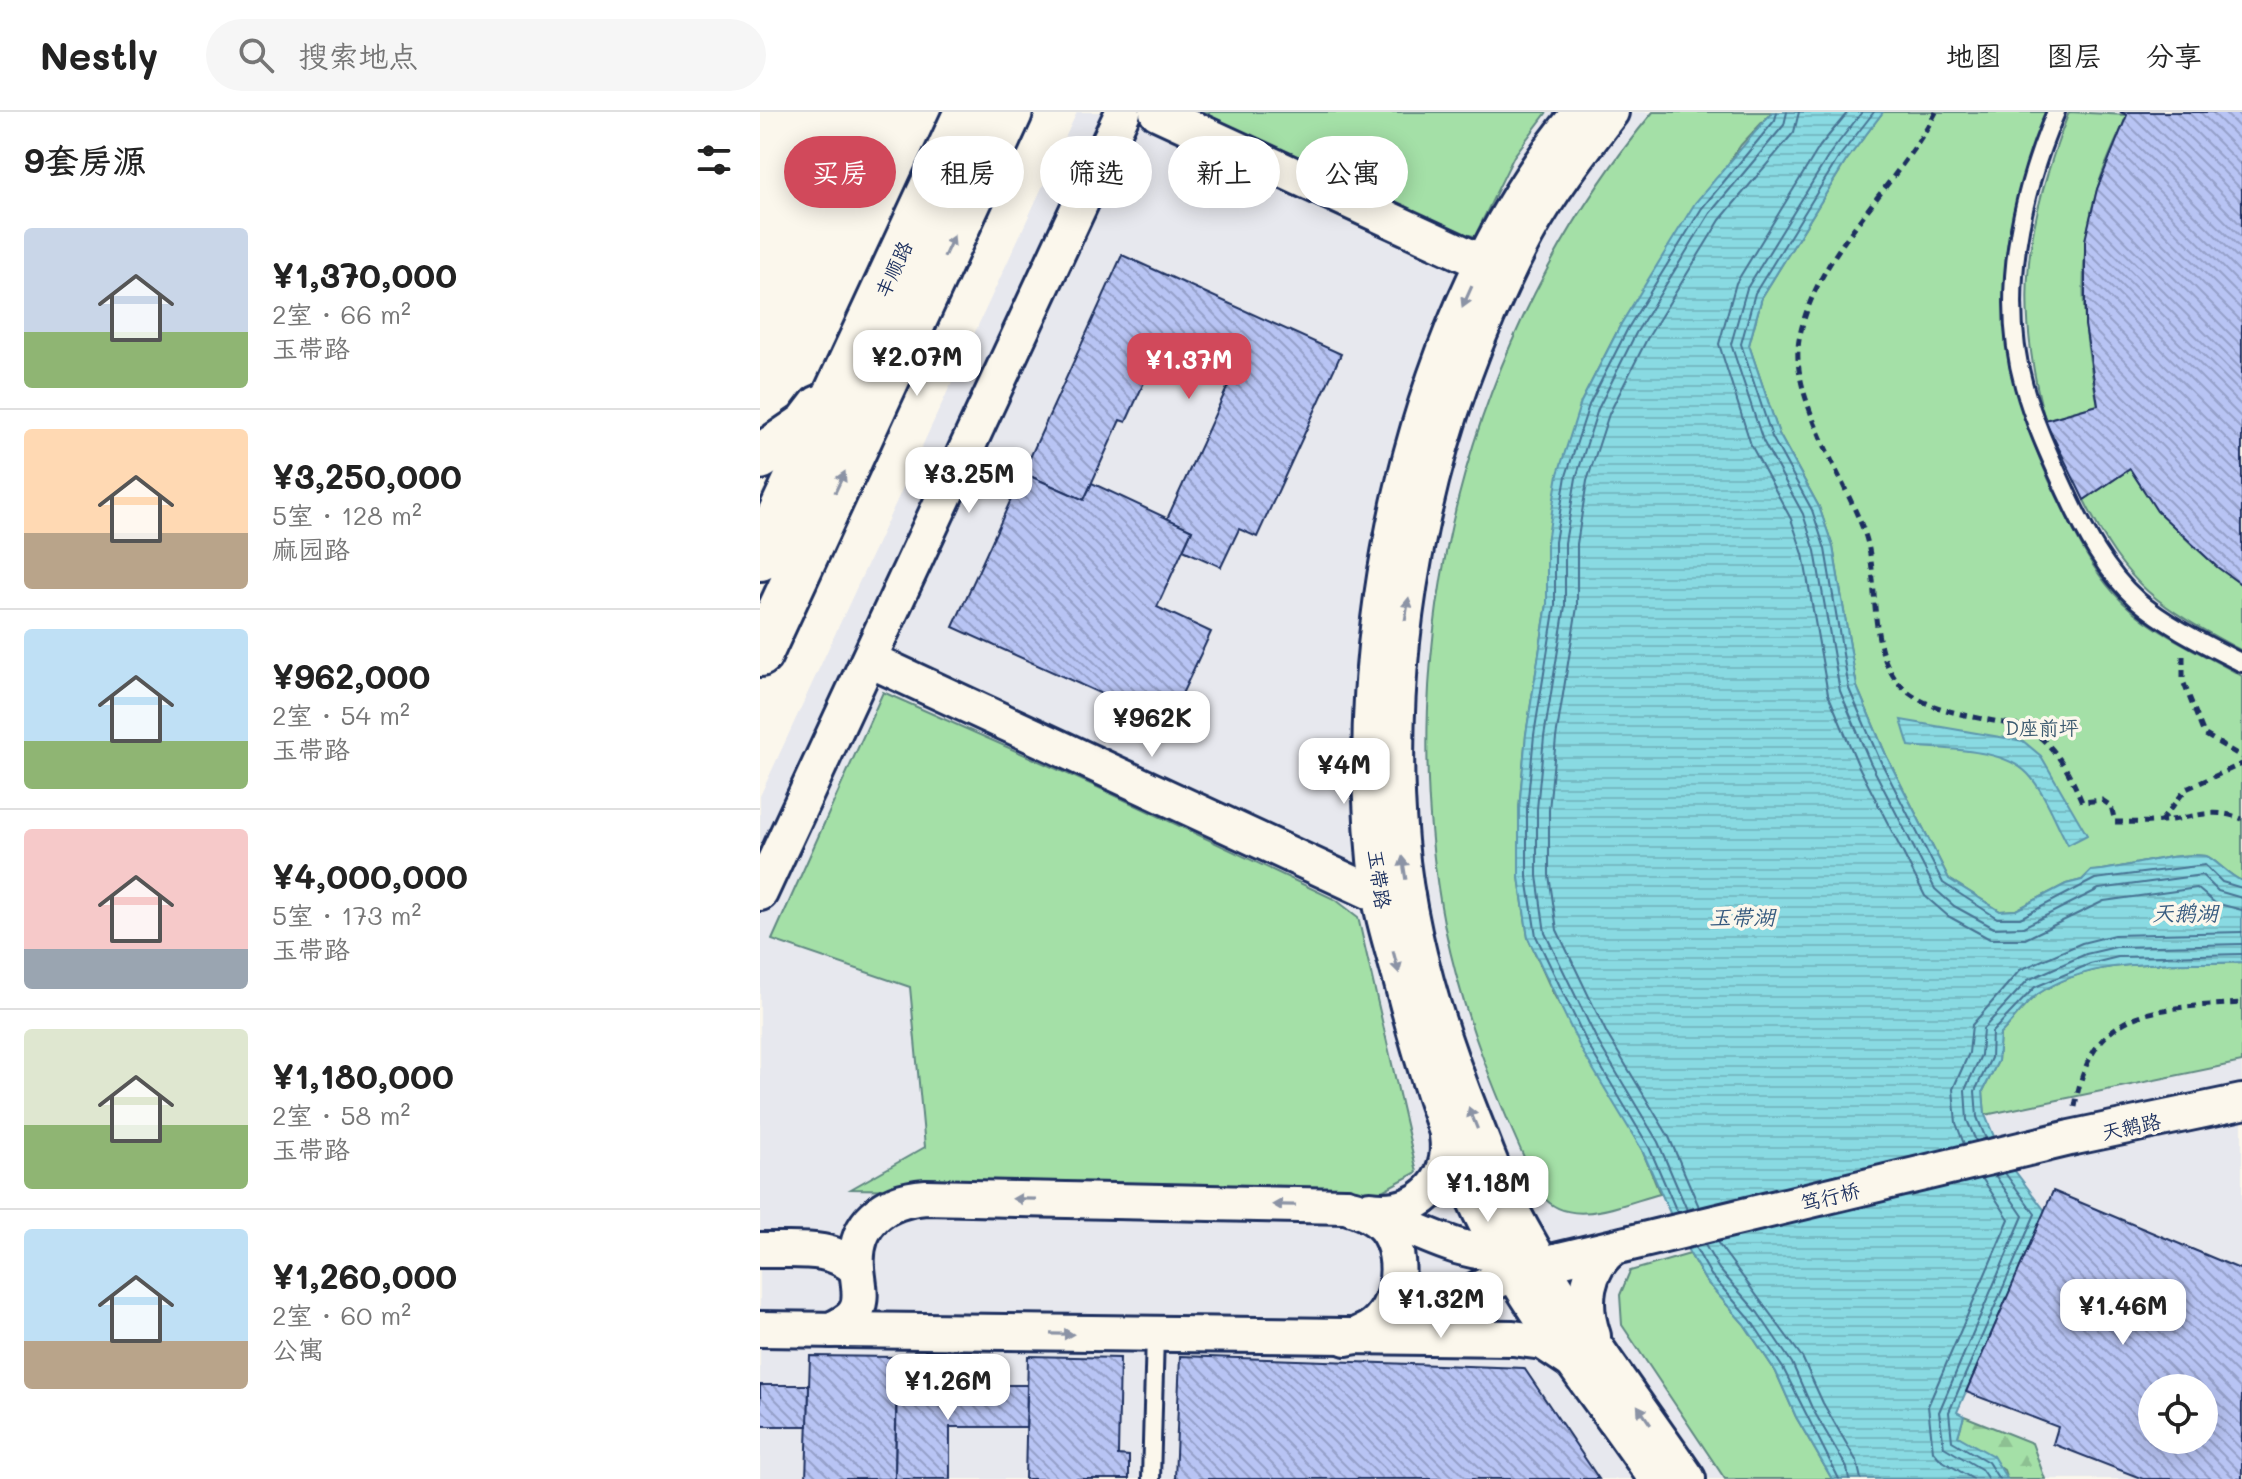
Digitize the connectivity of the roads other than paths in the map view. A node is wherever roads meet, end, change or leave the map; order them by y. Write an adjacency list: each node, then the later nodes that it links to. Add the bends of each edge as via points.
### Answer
1 (967, 112): 9 (main road, 丰顺路)
2 (1010, 112): 11 (main road, one-way to 2)
3 (1123, 112): 14 (street)
4 (1157, 112): 8 (street)
5 (1580, 112): 8 (street, 玉带路, via 1523,193)
6 (1611, 112): 8 (street, via 1527,233)
7 (2056, 112): 15 (lane, via 2035,168 2016,253 2014,296 2023,384 2060,478 2103,561 2140,602)
8 (1495, 268): 17 (street, 玉带路, one-way to 17, via 1448,339 1394,529 1380,612 1372,752); 18 (street, one-way to 8, via 1397,773 1405,622 1417,546 1451,415 1489,312)
9 (853, 356): 10 (main road, via 807,425); 11 (main road, 丰顺路)
10 (760, 457)
11 (788, 510): 12 (main road, 丰顺路)
12 (771, 558): 13 (main road, 丰顺路)
13 (760, 654)
14 (870, 660): 16 (street); 17 (street)
15 (2242, 663)
16 (760, 893)
17 (1379, 896): 18 (street); 21 (street, 玉带路, one-way to 21)
18 (1410, 910): 24 (street, one-way to 18, via 1455,1074)
19 (2242, 1089): 22 (street, via 2072,1123)
20 (2242, 1102): 22 (street, 天鹅路)
21 (1446, 1130): 23 (street, via 1442,1174 1424,1200 1394,1211); 29 (street, 玉带路, via 1482,1216)
22 (2018, 1144): 26 (street, 笃行桥)
23 (1346, 1206): 25 (street, one-way to 25, via 926,1197 884,1207); 29 (street, via 1381,1214 1459,1249); 35 (street, via 1372,1216 1386,1229 1397,1273 1393,1301 1381,1320 1367,1332)
24 (1510, 1209): 26 (street, via 1541,1237 1554,1241); 29 (street)
25 (869, 1223): 28 (lane, via 848,1245); 30 (street, via 858,1242)
26 (1618, 1240): 29 (street, 笃行桥); 36 (street, via 1600,1258 1587,1292)
27 (760, 1250): 28 (street)
28 (828, 1252): 30 (street, via 839,1255)
29 (1525, 1261): 35 (street, via 1398,1327); 36 (street, 玉带路, via 1548,1326)
30 (858, 1277): 32 (street, via 855,1314); 33 (street, via 874,1313)
31 (760, 1329): 32 (street)
32 (831, 1330): 33 (street)
33 (906, 1331): 34 (street, one-way to 34)
34 (1155, 1335): 35 (street); 37 (lane)
35 (1346, 1338): 36 (street, via 1530,1340)
36 (1595, 1366): 38 (street, 玉带路); 39 (street, one-way to 36)
37 (1151, 1479)
38 (1656, 1479)
39 (1688, 1479)

